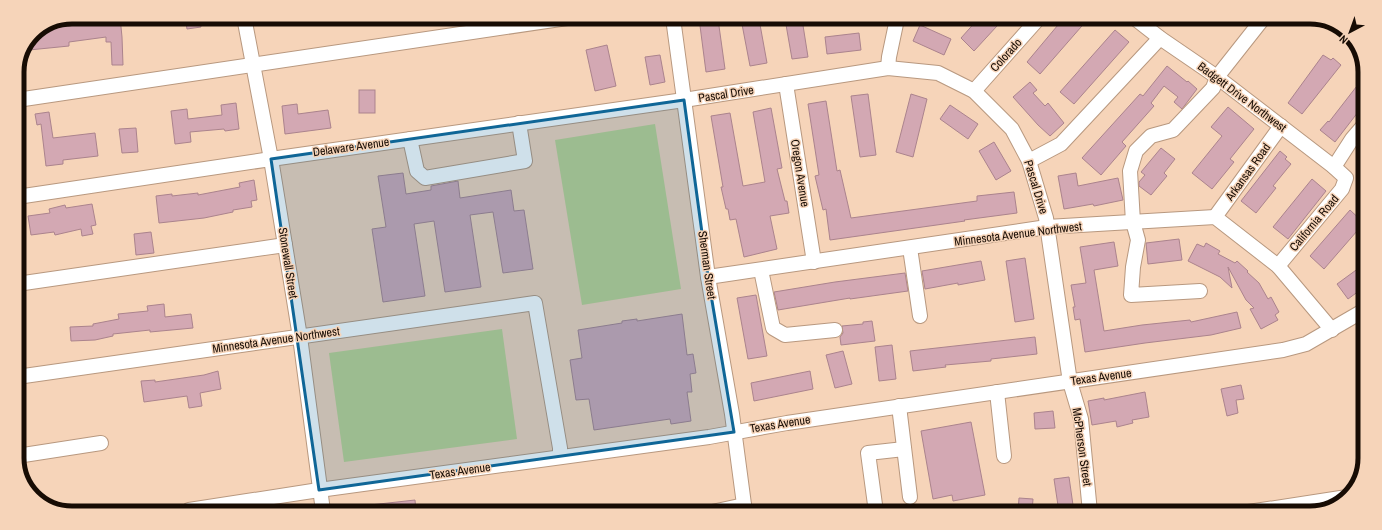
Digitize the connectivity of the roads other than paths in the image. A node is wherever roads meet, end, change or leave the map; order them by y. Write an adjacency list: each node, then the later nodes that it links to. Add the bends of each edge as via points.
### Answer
1 (245, 24): 9 (street, Stonewall Street)
2 (526, 24): 9 (street)
3 (674, 24): 15 (street, Sherman Street)
4 (896, 24): 10 (street)
5 (1034, 24): 13 (street, Colorado)
6 (1142, 24): 8 (street, Badgett Drive Northwest)
7 (1259, 24): 11 (street)
8 (1160, 38): 11 (street, Badgett Drive Northwest); 21 (street, via 1062,144)
9 (253, 64): 14 (street); 20 (street, Stonewall Street)
10 (888, 68): 12 (street, Pascal Drive); 13 (street, Pascal Drive, via 938,73)
11 (1217, 77): 17 (street, Badgett Drive Northwest); 26 (street, via 1213,88 1173,130 1151,136 1136,152 1130,170)
12 (786, 84): 15 (street, Pascal Drive); 30 (street, Oregon Avenue)
13 (974, 91): 21 (street, Pascal Drive, via 1012,129)
14 (24, 99)
15 (684, 100): 16 (street, Delaware Avenue); 33 (street, Sherman Street)
16 (519, 123): 19 (street, Delaware Avenue); 19 (street, via 525,161 425,178 417,171)
17 (1281, 126): 22 (street, Badgett Drive Northwest); 25 (street, Arkansas Road)
18 (1358, 132): 22 (street)
19 (410, 139): 20 (street, Delaware Avenue)
20 (271, 159): 24 (street, Delaware Avenue); 28 (street, Stonewall Street)
21 (1029, 161): 27 (street, Pascal Drive)
22 (1334, 166): 23 (street, Badgett Drive Northwest)
23 (1346, 178): 31 (street, California Road, via 1342,189)
24 (24, 196)
25 (1215, 218): 26 (street, Minnesota Avenue Northwest); 31 (street)
26 (1133, 222): 27 (street, Minnesota Avenue Northwest); 35 (street, via 1138,240 1131,295)
27 (1047, 228): 29 (street, Minnesota Avenue Northwest); 42 (street, Pascal Drive)
28 (285, 245): 34 (street); 40 (street, Stonewall Street)
29 (910, 248): 30 (street, Minnesota Avenue Northwest); 37 (street)
30 (814, 262): 32 (street, Minnesota Avenue Northwest)
31 (1278, 266): 39 (street)
32 (761, 270): 33 (street, Minnesota Avenue Northwest); 38 (street, via 773,328 785,335)
33 (708, 277): 45 (street, Sherman Street)
34 (24, 283)
35 (1200, 291)
36 (1358, 314): 39 (street, Texas Avenue)
37 (920, 316)
38 (835, 330)
39 (1332, 330): 42 (street, Texas Avenue, via 1306,344 1283,350)
40 (300, 337): 41 (street, Minnesota Avenue Northwest); 50 (street, Minnesota Avenue Northwest, via 535,303); 51 (street, Stonewall Street)
41 (24, 376)
42 (1070, 382): 43 (street, Texas Avenue); 58 (street, McPherson Street, via 1081,420)
43 (997, 392): 44 (street, Texas Avenue); 49 (street)
44 (899, 406): 45 (street, Texas Avenue); 47 (street)
45 (734, 432): 50 (street, Texas Avenue); 56 (street, Sherman Street)
46 (101, 443): 48 (street)
47 (904, 449): 52 (street); 57 (street, via 868,453)
48 (24, 455)
49 (1004, 456)
50 (560, 458): 51 (street, Texas Avenue)
51 (319, 490): 54 (street, Texas Avenue); 55 (street, Stonewall Street)
52 (910, 498)
53 (1335, 499): 59 (street)
54 (215, 506)
55 (322, 506)
56 (745, 506)
57 (875, 506)
58 (1089, 506)
59 (1288, 506)

